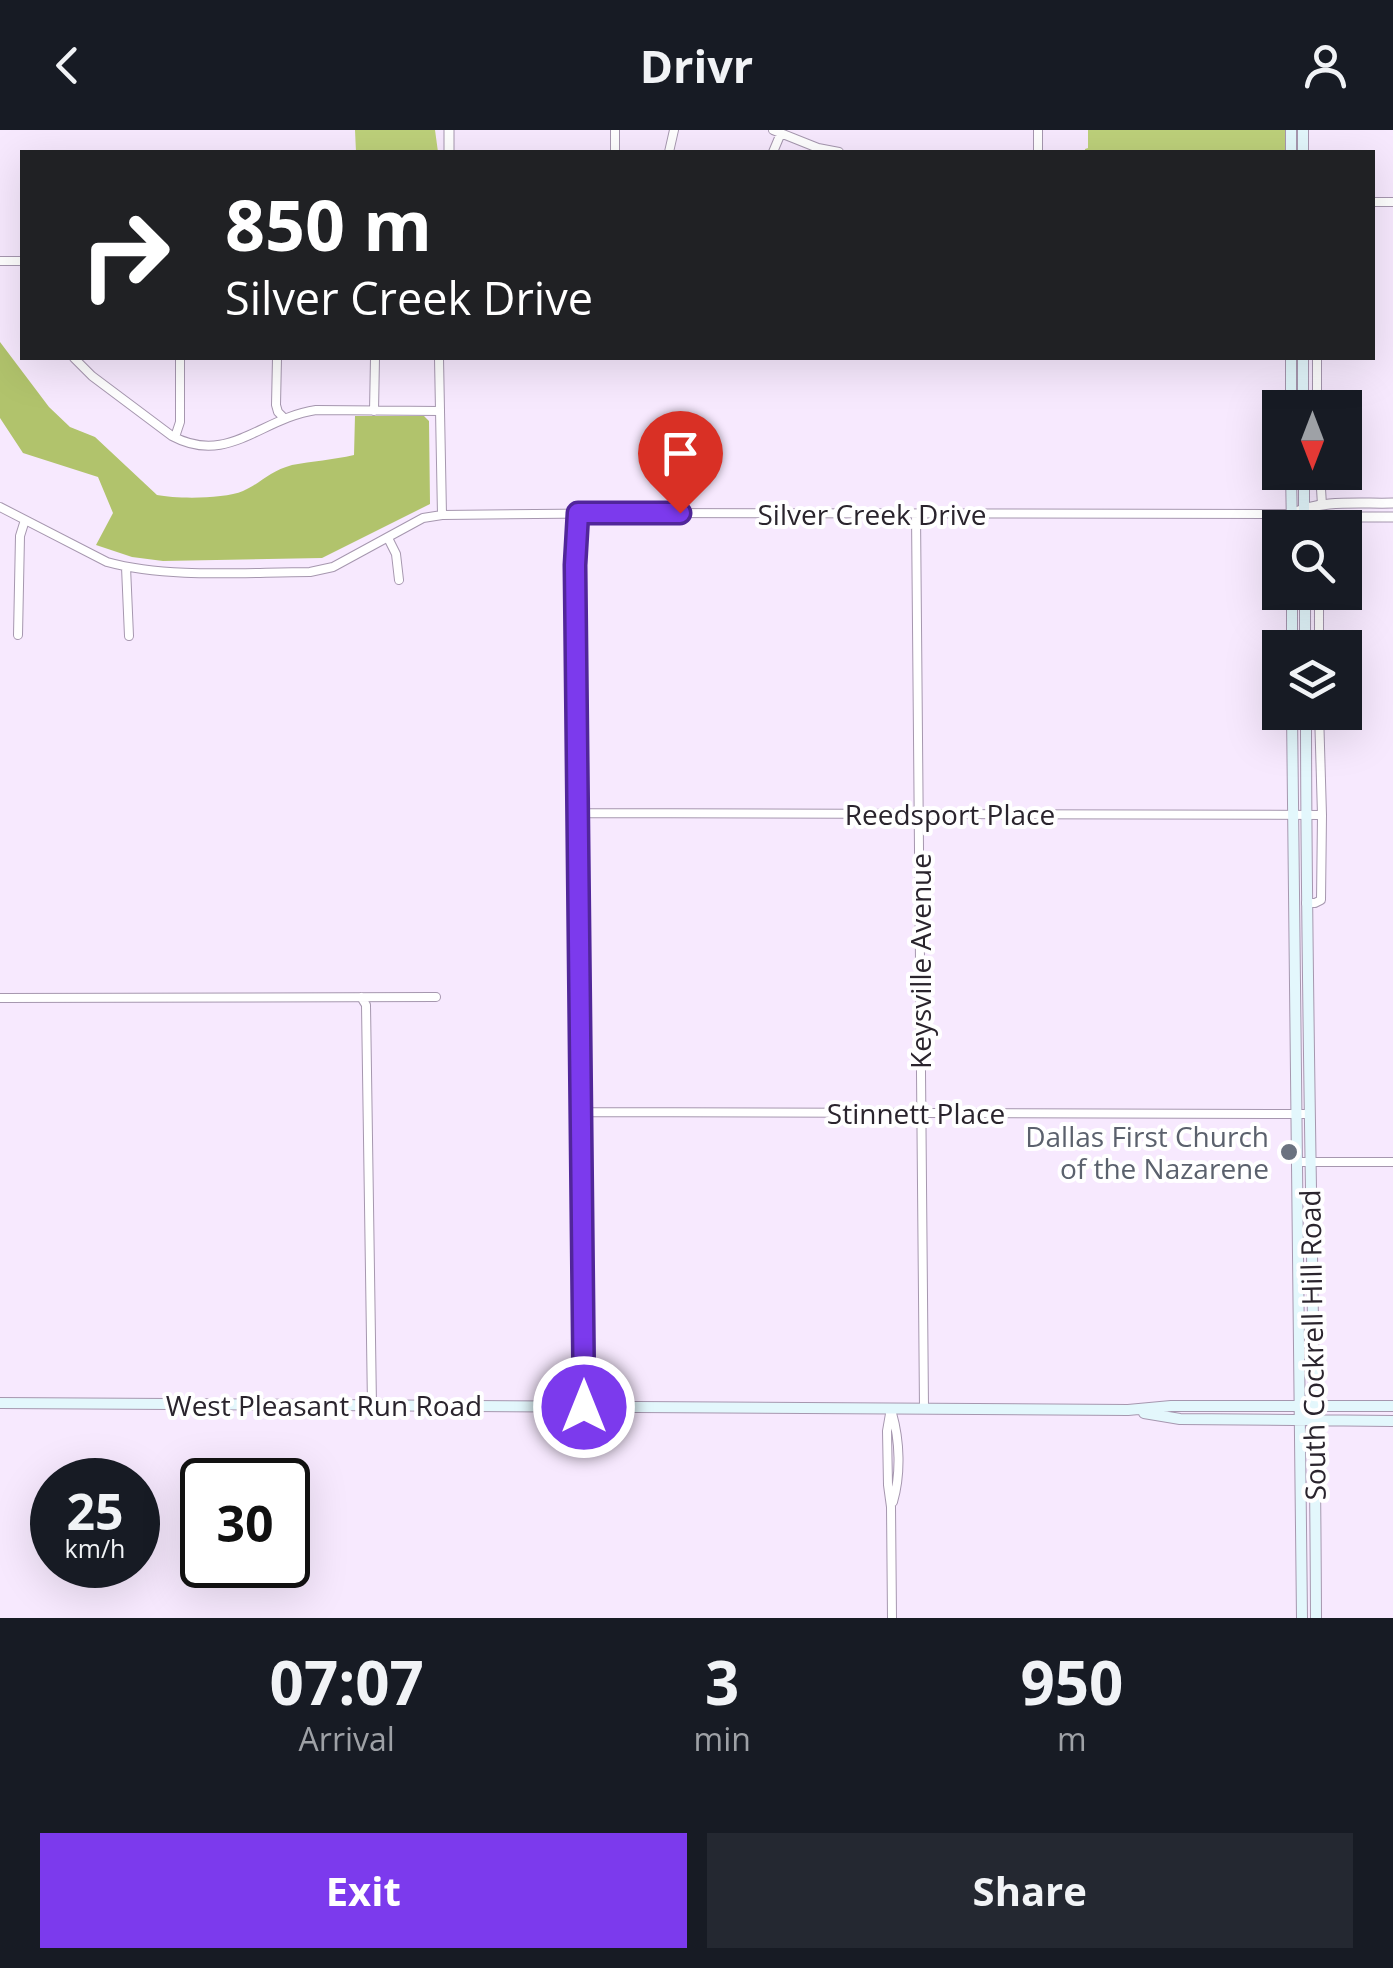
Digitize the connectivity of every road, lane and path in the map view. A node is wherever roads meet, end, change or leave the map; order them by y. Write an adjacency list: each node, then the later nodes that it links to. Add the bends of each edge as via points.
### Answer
1 (777, 132): 2 (street)
2 (828, 150)
3 (76, 360): 17 (street)
4 (180, 360): 17 (street)
5 (277, 360): 16 (street, via 276,405)
6 (376, 360): 14 (street)
7 (439, 360): 15 (street)
8 (1291, 360): 11 (main road)
9 (1303, 360): 12 (main road)
10 (1318, 360): 13 (street)
11 (1290, 390)
12 (1303, 390)
13 (1317, 390)
14 (374, 411): 15 (street); 16 (street, via 316,410)
15 (440, 411): 25 (street)
16 (284, 418): 17 (street, via 220,446)
17 (175, 437)
18 (1321, 490): 20 (street)
19 (1393, 503): 20 (street, Silver Creek Drive)
20 (1322, 505): 22 (street, Silver Creek Drive)
21 (0, 507): 28 (street, Silver Creek Drive)
22 (1313, 510)
23 (578, 513): 24 (street, Silver Creek Drive); 25 (street, Silver Creek Drive); 38 (street)
24 (916, 514): 26 (street, Silver Creek Drive); 39 (street, Keysville Avenue)
25 (442, 515): 30 (street, Silver Creek Drive)
26 (1262, 517)
27 (1393, 517): 29 (street, Silver Creek Drive)
28 (25, 520): 31 (street, Silver Creek Drive); 33 (street)
29 (1362, 520)
30 (388, 538): 31 (street, Silver Creek Drive, via 310,572); 32 (street)
31 (126, 567): 34 (street)
32 (398, 580)
33 (18, 635)
34 (129, 636)
35 (1293, 730): 41 (main road, South Cockrell Hill Road)
36 (1305, 730): 41 (main road, South Cockrell Hill Road)
37 (1320, 730): 40 (street)
38 (577, 813): 39 (street, Reedsport Place); 46 (street)
39 (918, 814): 41 (street, Reedsport Place); 47 (street, Keysville Avenue)
40 (1322, 815): 41 (street, Reedsport Place); 42 (street, via 1321,900)
41 (1300, 816): 42 (main road, South Cockrell Hill Road); 48 (main road, South Cockrell Hill Road)
42 (1306, 903): 49 (main road, South Cockrell Hill Road)
43 (436, 996): 44 (street)
44 (361, 997): 45 (street); 54 (street, via 369,1078)
45 (0, 998)
46 (582, 1112): 47 (street, Stinnett Place); 57 (street)
47 (921, 1113): 48 (street, Stinnett Place); 59 (street, Keysville Avenue)
48 (1296, 1114): 49 (street, Stinnett Place); 50 (main road, South Cockrell Hill Road)
49 (1309, 1114): 50 (main road, South Cockrell Hill Road)
50 (1303, 1162): 51 (street); 53 (main road, South Cockrell Hill Road); 55 (main road, South Cockrell Hill Road)
51 (1393, 1162)
52 (0, 1403): 54 (main road, West Pleasant Run Road)
53 (1301, 1405): 55 (main road, West Pleasant Run Road); 60 (main road, West Pleasant Run Road); 61 (main road, South Cockrell Hill Road)
54 (372, 1406): 57 (main road, West Pleasant Run Road)
55 (1315, 1406): 56 (main road, West Pleasant Run Road); 62 (main road, South Cockrell Hill Road)
56 (1393, 1406)
57 (584, 1407): 58 (main road, West Pleasant Run Road)
58 (891, 1408): 59 (main road, West Pleasant Run Road); 64 (street, via 898,1433)
59 (924, 1408): 60 (main road, West Pleasant Run Road)
60 (1128, 1410): 61 (main road, West Pleasant Run Road, via 1180,1419)
61 (1301, 1420): 62 (main road, West Pleasant Run Road); 65 (main road, South Cockrell Hill Road)
62 (1316, 1420): 63 (main road, West Pleasant Run Road); 66 (main road, South Cockrell Hill Road)
63 (1393, 1420)
64 (892, 1618)
65 (1302, 1618)
66 (1316, 1618)

